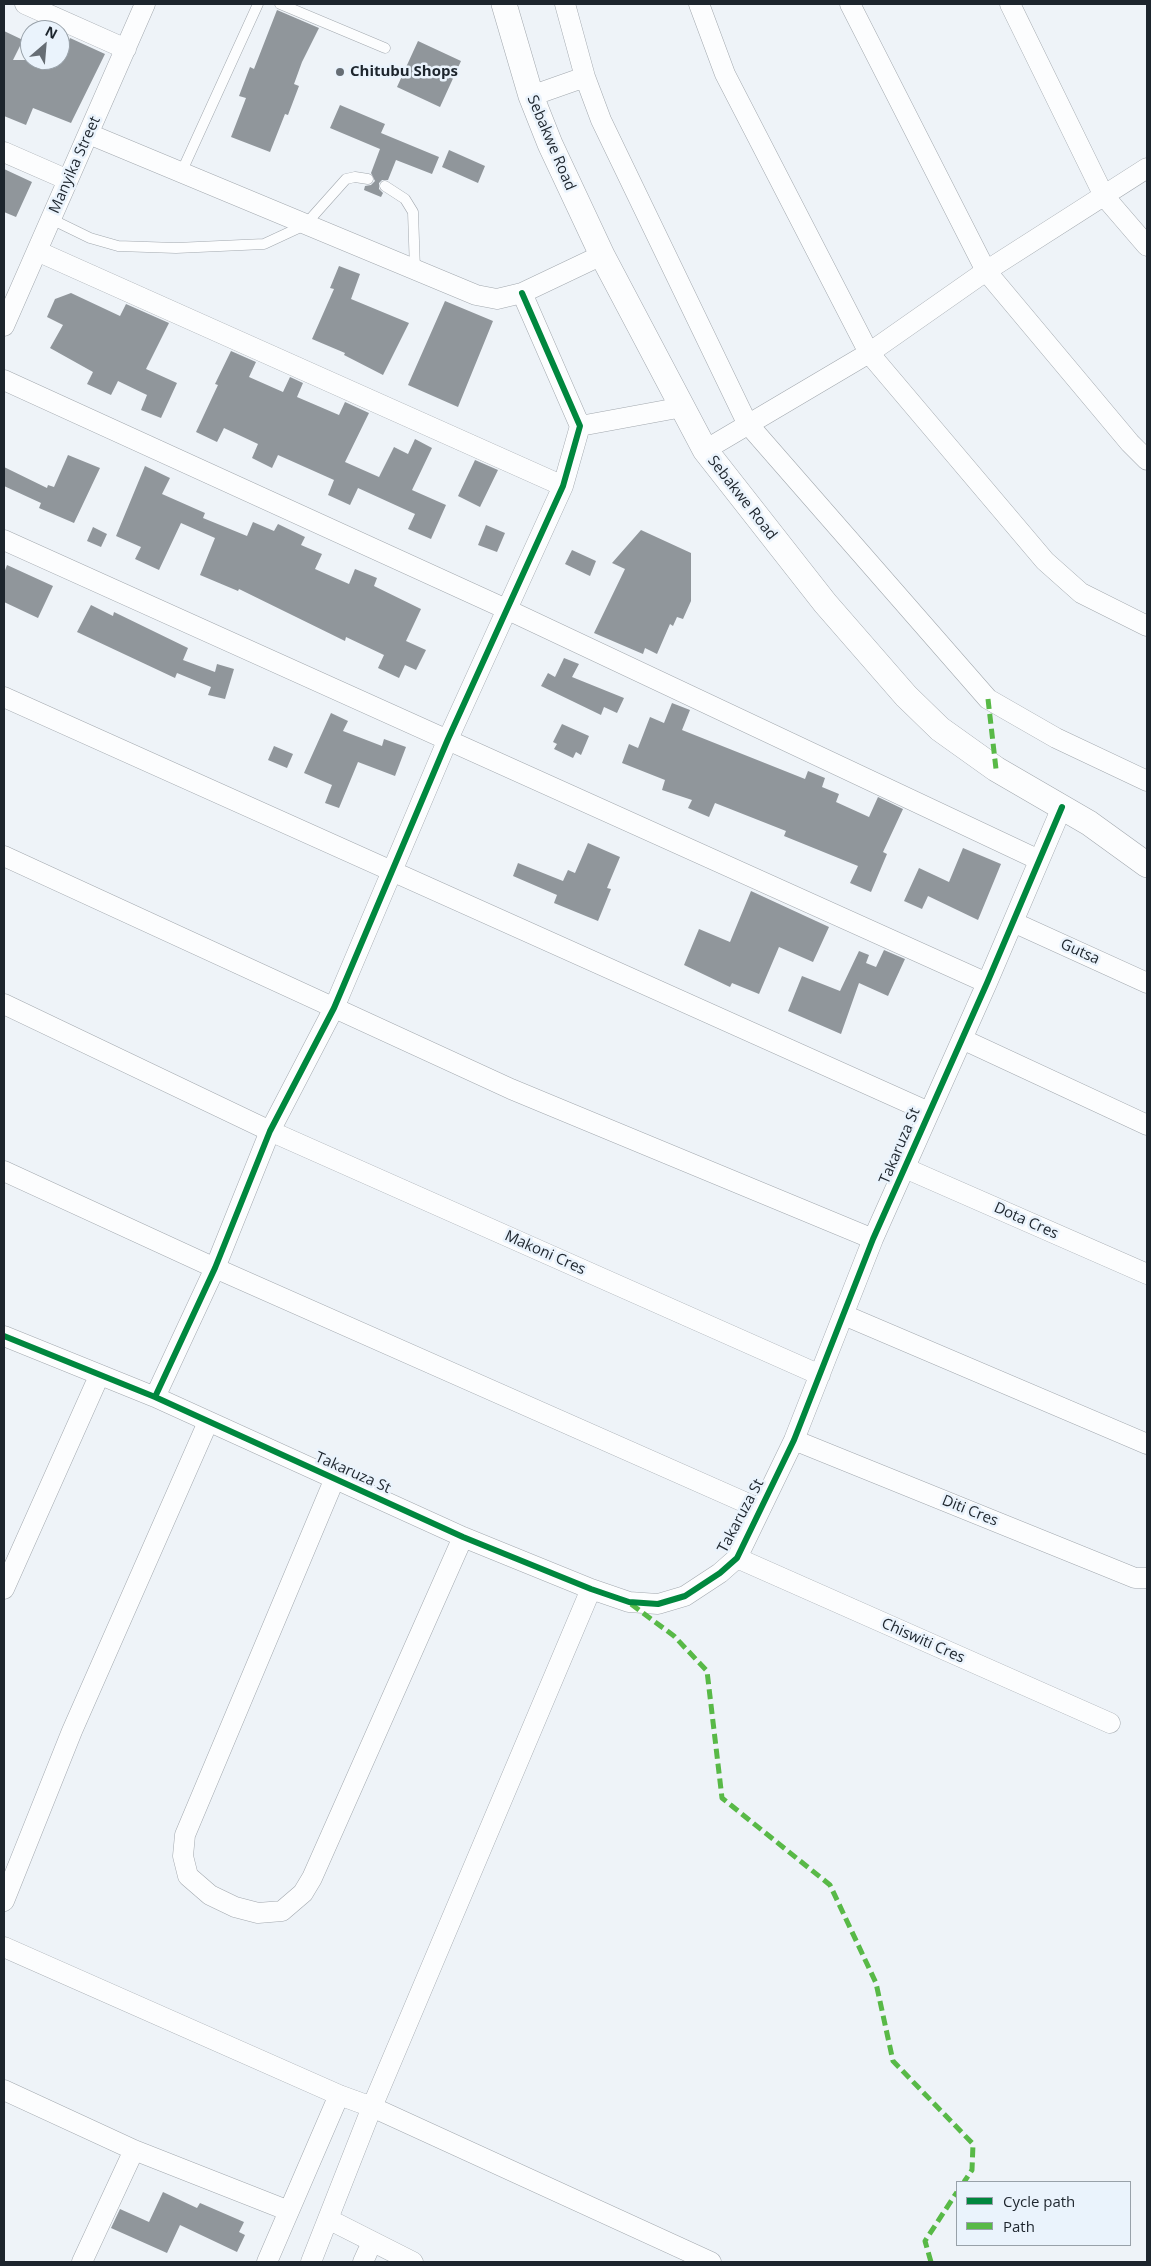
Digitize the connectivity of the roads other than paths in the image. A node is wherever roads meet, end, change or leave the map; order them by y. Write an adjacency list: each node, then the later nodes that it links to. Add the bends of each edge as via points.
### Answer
1 (25, 4): 11 (street)
2 (145, 4): 11 (street, Manyika Street)
3 (258, 4): 17 (lane)
4 (280, 4): 10 (lane)
5 (504, 4): 13 (street, Sebakwe Road)
6 (565, 4): 12 (street)
7 (699, 4): 31 (street, via 725,74)
8 (850, 4): 28 (street)
9 (1010, 4): 21 (street)
10 (385, 48)
11 (126, 49): 14 (street, Manyika Street)
12 (585, 77): 13 (street); 34 (street, via 617,155)
13 (531, 96): 26 (street, Sebakwe Road)
14 (89, 134): 17 (street); 19 (street, Manyika Street)
15 (4, 152): 19 (street)
16 (1147, 168): 21 (street)
17 (181, 173): 23 (street)
18 (368, 179): 23 (lane, via 356,177 346,180)
19 (68, 180): 22 (street, Manyika Street)
20 (385, 186): 27 (lane, via 405,199 413,212)
21 (1104, 196): 24 (street); 28 (street)
22 (51, 219): 23 (lane, via 90,238 118,246 176,248 264,244); 25 (street, Manyika Street)
23 (305, 225): 27 (street)
24 (1147, 246)
25 (37, 251): 30 (street, Manyika Street); 38 (street)
26 (602, 255): 29 (street); 33 (street, Sebakwe Road)
27 (415, 270): 29 (street, via 476,295 497,299)
28 (986, 271): 31 (street); 37 (street)
29 (522, 293): 35 (street)
30 (6, 314)
31 (869, 353): 34 (street); 41 (street, via 1045,561 1081,593)
32 (4, 380): 40 (street)
33 (683, 407): 35 (street); 36 (street, Sebakwe Road)
34 (748, 423): 36 (street); 44 (street, via 988,699 1056,738)
35 (580, 426): 38 (street)
36 (705, 450): 45 (street, Sebakwe Road, via 825,603 906,696 940,729 996,769)
37 (1147, 460)
38 (563, 486): 40 (street)
39 (4, 540): 43 (street)
40 (506, 609): 43 (street); 47 (street)
41 (1147, 626)
42 (4, 697): 49 (street)
43 (448, 739): 49 (street); 52 (street)
44 (1147, 781)
45 (1062, 807): 47 (street, Takaruza St); 48 (street, Sebakwe Road)
46 (4, 856): 54 (street)
47 (1039, 860): 50 (street, Takaruza St)
48 (1147, 865)
49 (391, 872): 54 (street); 56 (street)
50 (1013, 922): 51 (street, Gutsa); 52 (street, Takaruza St)
51 (1147, 982)
52 (988, 984): 55 (street, Takaruza St)
53 (4, 1004): 58 (street, Makoni Cres)
54 (334, 1008): 58 (street); 61 (street, via 511,1089)
55 (962, 1039): 56 (street, Takaruza St); 57 (street)
56 (929, 1112): 59 (street, Takaruza St)
57 (1147, 1125)
58 (270, 1131): 62 (street); 66 (street, Makoni Cres)
59 (905, 1168): 61 (street, Takaruza St); 63 (street, Dota Cres)
60 (4, 1171): 62 (street)
61 (873, 1239): 64 (street, Takaruza St)
62 (215, 1268): 68 (street); 73 (street)
63 (1147, 1274)
64 (844, 1316): 66 (street, Takaruza St); 71 (street)
65 (4, 1336): 67 (street, Takaruza St)
66 (820, 1375): 70 (street, Takaruza St)
67 (99, 1376): 68 (street, Takaruza St); 77 (street)
68 (155, 1397): 69 (street, Takaruza St)
69 (208, 1422): 72 (street, Takaruza St); 80 (street, via 72,1731)
70 (794, 1440): 73 (street, Takaruza St); 76 (street, Diti Cres, via 1135,1578)
71 (1147, 1444)
72 (335, 1478): 74 (street, Takaruza St); 74 (street, via 185,1835 183,1856 188,1876 210,1895 235,1907 258,1913 282,1911 303,1893)
73 (760, 1508): 75 (street, Takaruza St)
74 (463, 1537): 78 (street, Takaruza St)
75 (736, 1558): 78 (street, Takaruza St, via 704,1585 685,1596 658,1604 629,1602); 79 (street, Chiswiti Cres)
76 (1147, 1578)
77 (4, 1589)
78 (591, 1589): 84 (street)
79 (1110, 1723)
80 (4, 1900)
81 (4, 1947): 83 (street)
82 (4, 2090): 85 (street)
83 (339, 2094): 84 (street); 86 (street)
84 (372, 2107): 87 (street); 94 (street)
85 (134, 2150): 86 (street); 89 (street)
86 (289, 2211): 90 (street)
87 (328, 2219): 88 (street); 91 (street)
88 (372, 2242): 92 (street); 93 (street)
89 (82, 2262)
90 (267, 2262)
91 (311, 2262)
92 (363, 2262)
93 (413, 2262)
94 (711, 2262)

